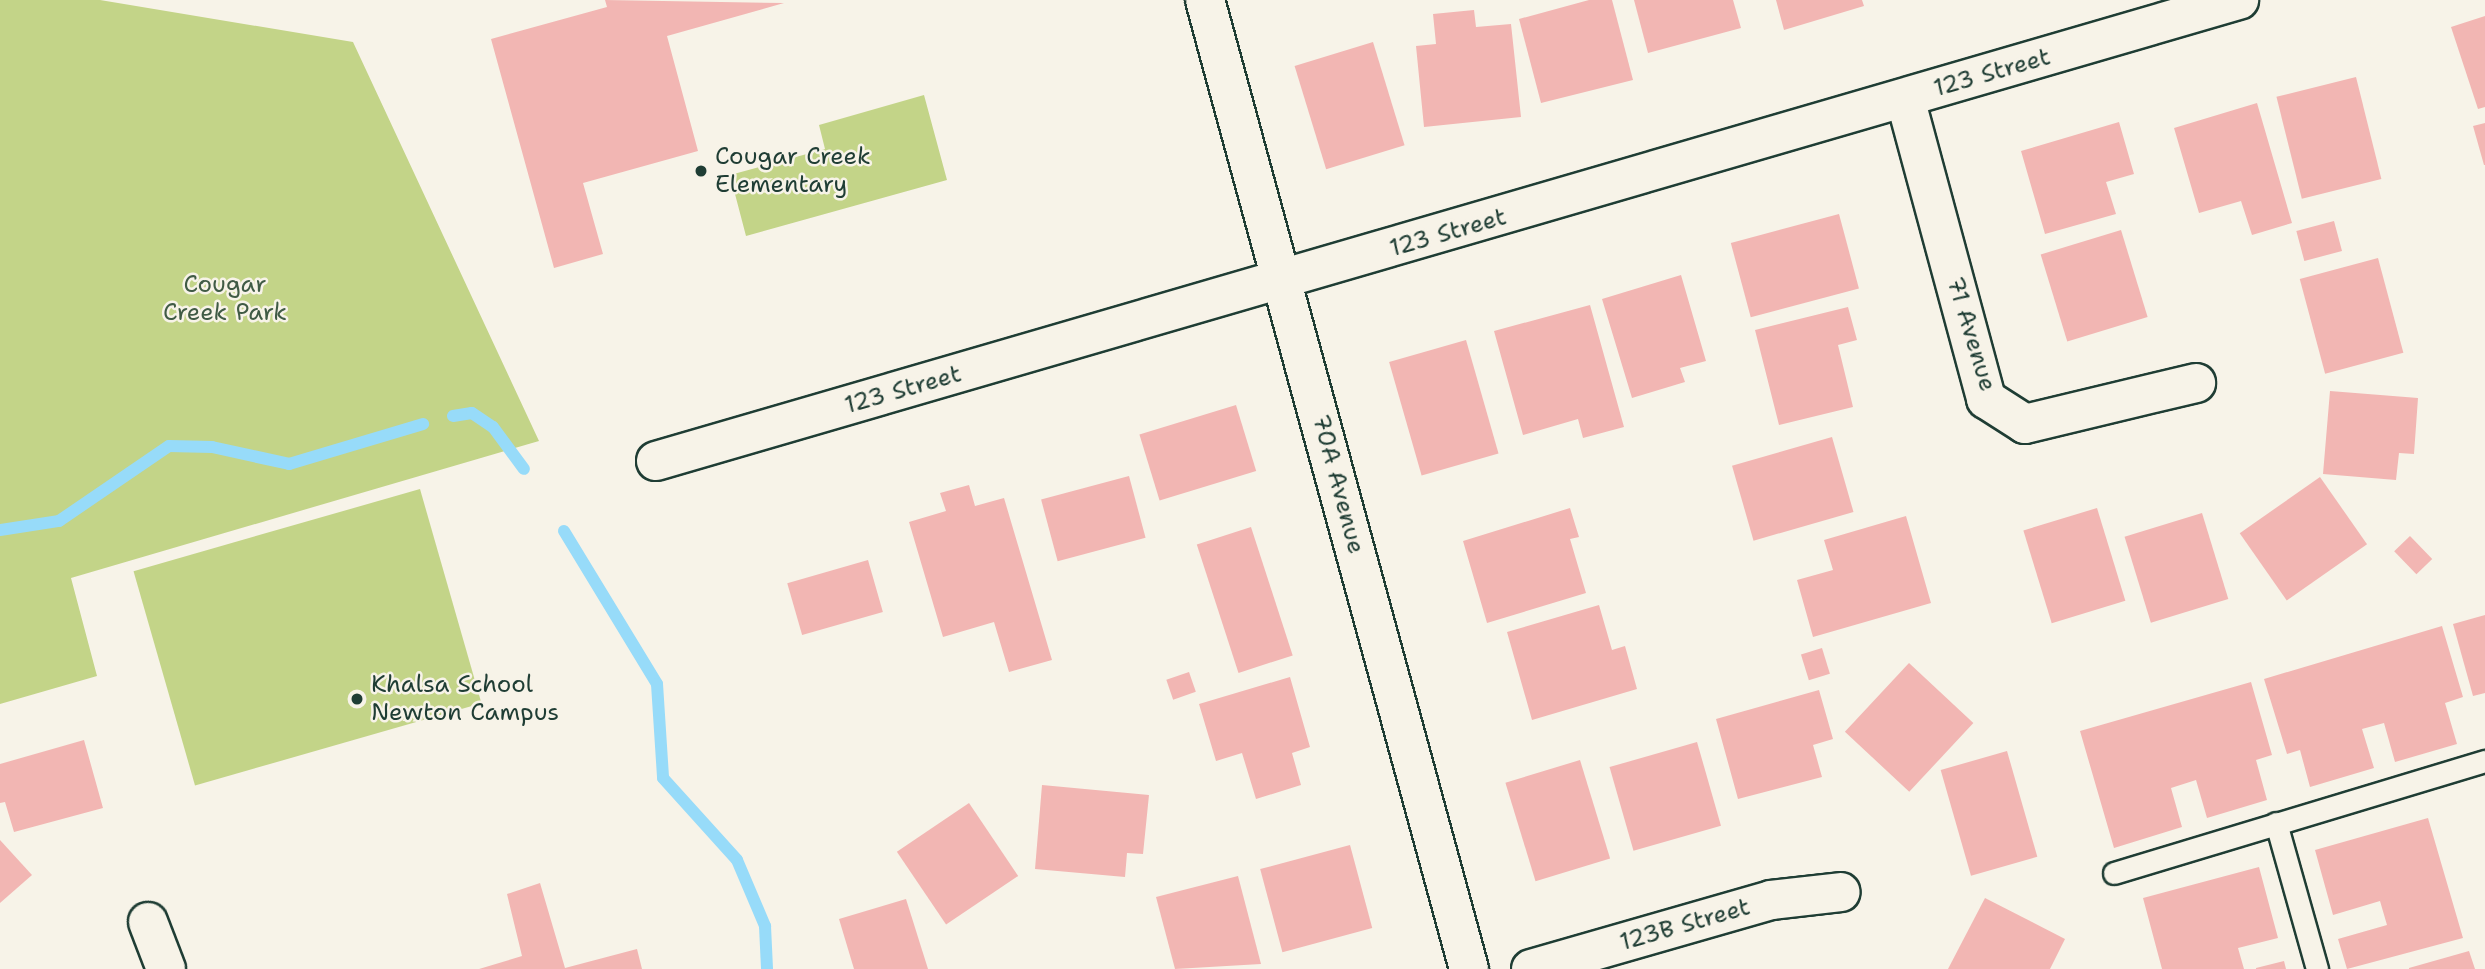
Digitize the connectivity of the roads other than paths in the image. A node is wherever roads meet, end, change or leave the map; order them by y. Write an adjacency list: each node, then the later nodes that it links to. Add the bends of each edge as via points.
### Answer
1 (1205, 0): 4 (street, 70A Avenue)
2 (2239, 0): 3 (street, 123 Street)
3 (1905, 98): 4 (street, 123 Street); 5 (street, 71 Avenue, via 1986,399 2025,424)
4 (1282, 282): 6 (street, 123 Street); 13 (street, 70A Avenue)
5 (2196, 383)
6 (656, 461)
7 (2485, 761): 8 (lane)
8 (2276, 823): 9 (lane); 15 (lane)
9 (2114, 873)
10 (1841, 892): 14 (street, 123B Street, via 1771,900)
11 (148, 922): 12 (street)
12 (166, 969)
13 (1469, 969)
14 (1531, 969)
15 (2317, 969)

